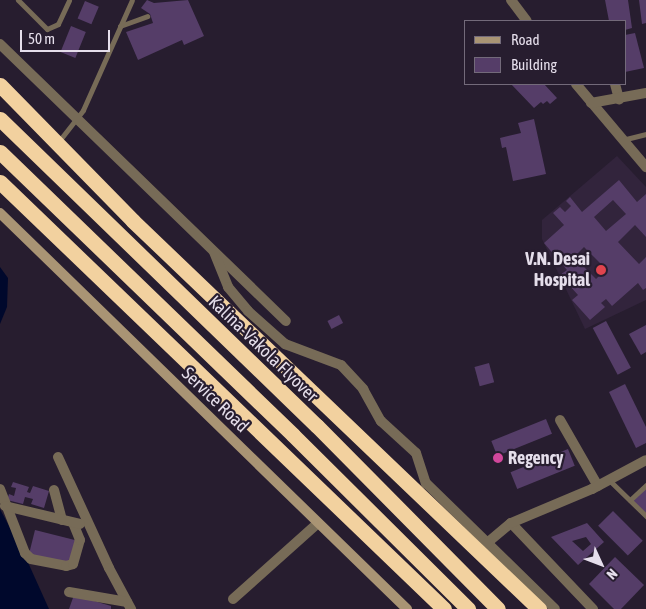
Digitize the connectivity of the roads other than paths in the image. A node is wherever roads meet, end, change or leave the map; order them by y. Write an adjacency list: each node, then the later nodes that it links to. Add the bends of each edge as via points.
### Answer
1 (18, 0): 2 (lane, via 47,29 58,24)
2 (69, 0)
3 (132, 0): 7 (lane)
4 (511, 0): 6 (street)
5 (147, 16): 7 (lane)
6 (525, 20)
7 (120, 26): 16 (lane)
8 (0, 44): 16 (street)
9 (0, 85): 20 (highway)
10 (577, 85): 15 (street)
11 (615, 85): 13 (street)
12 (646, 93): 13 (street)
13 (619, 99): 15 (street)
14 (0, 100): 51 (highway)
15 (591, 103): 19 (street)
16 (78, 118): 20 (lane); 25 (street)
17 (0, 119): 50 (highway, Kalina-Vakola Flyover, via 324,433)
18 (646, 134): 19 (lane)
19 (622, 140): 22 (street)
20 (57, 143): 52 (highway, via 272,355)
21 (0, 152): 49 (highway)
22 (646, 167)
23 (0, 182): 48 (highway)
24 (0, 212): 40 (street, Service Road)
25 (214, 252): 26 (street); 43 (street, via 228,287 248,311 285,344 342,365 363,390 381,421 416,453 426,483)
26 (286, 321)
27 (560, 420): 32 (street)
28 (58, 457): 42 (street)
29 (646, 460): 30 (street)
30 (609, 480): 32 (street); 35 (lane)
31 (646, 485): 35 (lane)
32 (598, 486): 41 (street)
33 (0, 489): 36 (street)
34 (54, 490): 38 (street)
35 (630, 500): 37 (lane)
36 (5, 506): 38 (street); 39 (street, via 25,553 31,559 66,566 73,564 80,540)
37 (646, 516)
38 (62, 520): 39 (street)
39 (73, 523): 42 (street)
40 (318, 523): 45 (street); 47 (street, Service Road)
41 (511, 523): 43 (street); 54 (street)
42 (90, 527): 46 (street)
43 (487, 543): 53 (street)
44 (69, 592): 46 (street)
45 (234, 599)
46 (129, 605)
47 (407, 609)
48 (444, 609)
49 (468, 609)
50 (498, 609)
51 (528, 609)
52 (539, 609)
53 (555, 609)
54 (593, 609)

